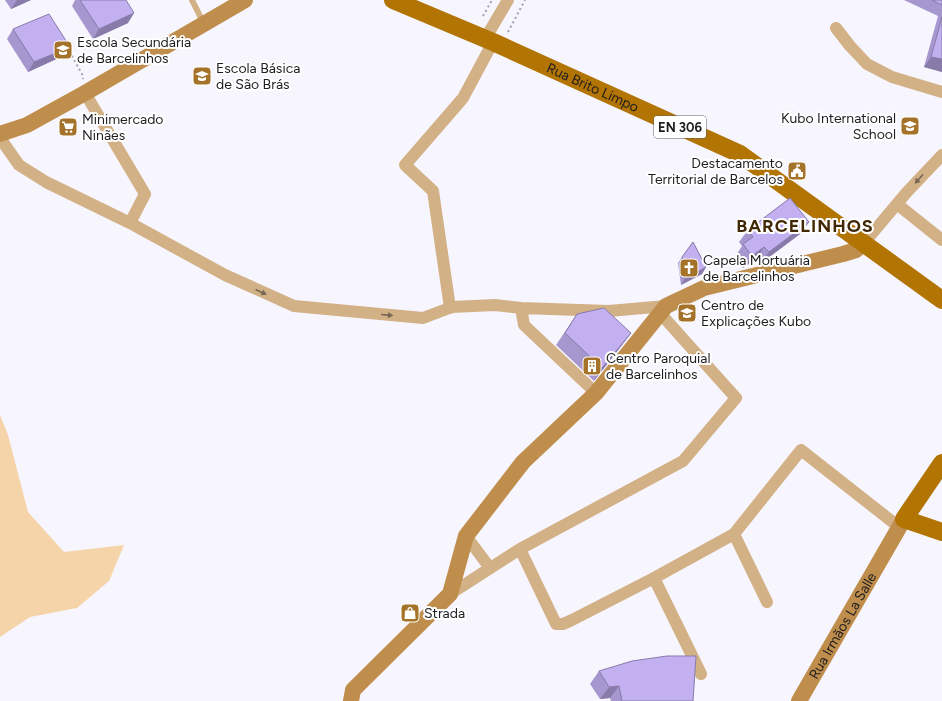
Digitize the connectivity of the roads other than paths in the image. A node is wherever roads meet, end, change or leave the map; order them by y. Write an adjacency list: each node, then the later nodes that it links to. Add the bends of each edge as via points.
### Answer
1 (192, 0): 5 (lane)
2 (245, 0): 5 (street)
3 (393, 0): 7 (main road, Rua Brito Limpo / EN 306)
4 (508, 0): 7 (street)
5 (204, 24): 9 (street)
6 (836, 28): 8 (street, via 867,64 892,77)
7 (493, 42): 16 (main road, Rua Brito Limpo / EN 306, via 740,154); 18 (street, via 463,98 405,165 433,191)
8 (942, 92)
9 (85, 93): 10 (street, via 27,124); 14 (street, via 146,194)
10 (0, 134)
11 (0, 138): 14 (street, via 19,164 32,173)
12 (942, 155): 13 (street, one-way to 13)
13 (897, 204): 15 (street); 16 (street)
14 (130, 223): 18 (street, one-way to 18, via 225,275 294,306 423,318)
15 (942, 240)
16 (864, 243): 17 (main road, Rua Brito Limpo / EN 306); 20 (street, via 856,250 843,254 704,288)
17 (942, 300)
18 (450, 308): 19 (street, via 495,305)
19 (521, 308): 20 (street); 21 (street, via 524,325)
20 (663, 309): 21 (street); 27 (street, via 736,398 683,461)
21 (596, 393): 26 (street, via 523,462)
22 (942, 463): 23 (main road)
23 (902, 523): 24 (main road); 25 (street, via 801,450); 34 (street, Rua Irmãos La Salle)
24 (942, 532)
25 (734, 534): 29 (street); 31 (street)
26 (466, 536): 28 (street); 30 (street)
27 (520, 549): 28 (street); 29 (street, via 556,624 563,624)
28 (490, 568): 30 (street)
29 (654, 578): 32 (street)
30 (450, 594): 33 (street, via 353,690)
31 (767, 602)
32 (701, 674)
33 (351, 701)
34 (799, 701)

